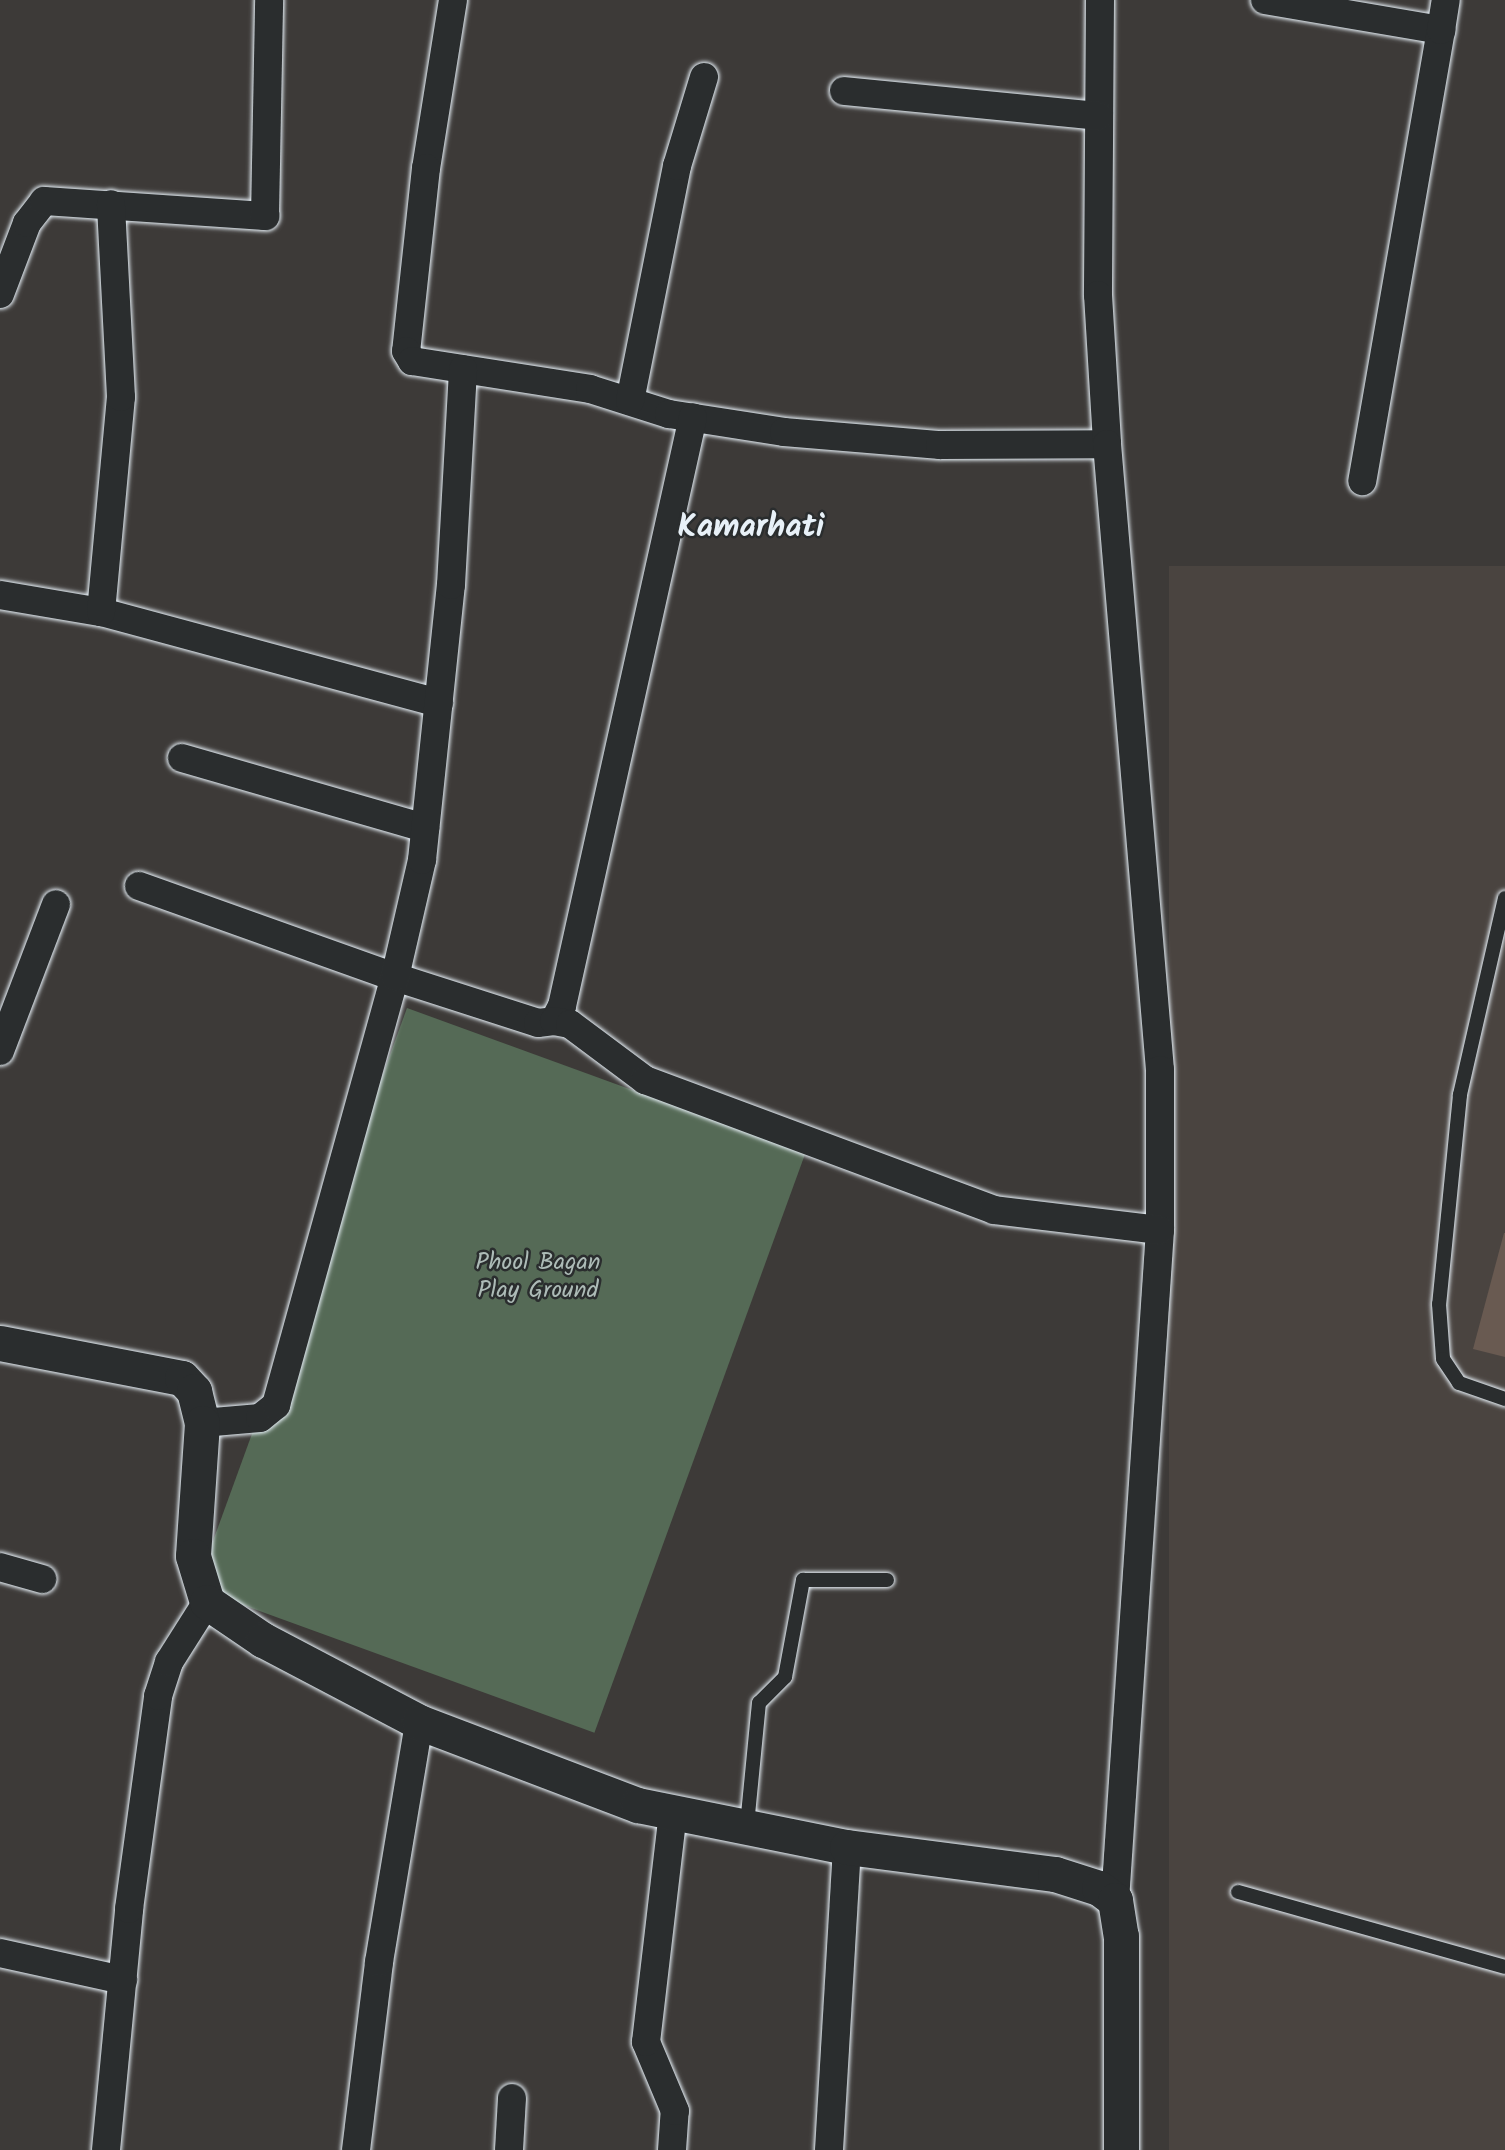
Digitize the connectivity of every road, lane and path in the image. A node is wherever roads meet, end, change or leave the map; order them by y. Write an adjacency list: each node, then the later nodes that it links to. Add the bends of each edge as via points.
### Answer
1 (269, 0): 10 (street, via 268,212 258,218)
2 (453, 0): 12 (street, via 426,168 406,351 412,361)
3 (1100, 0): 9 (street)
4 (1265, 0): 6 (street)
5 (1446, 0): 6 (street)
6 (1441, 30): 16 (street)
7 (704, 77): 13 (street, via 677,166)
8 (844, 90): 9 (street)
9 (1099, 116): 15 (street, via 1098,295)
10 (111, 204): 11 (street, via 44,201 35,208); 18 (street, via 121,397)
11 (0, 294)
12 (463, 369): 13 (street, via 590,389); 19 (street)
13 (630, 401): 14 (street)
14 (693, 418): 15 (street, via 784,432 940,446); 26 (street, via 562,1006)
15 (1107, 444): 28 (street, via 1156,992)
16 (1362, 481)
17 (0, 595): 18 (street)
18 (101, 612): 19 (street)
19 (439, 703): 21 (street)
20 (182, 758): 21 (street)
21 (425, 828): 25 (street)
22 (139, 886): 25 (street)
23 (1505, 898): 30 (lane, via 1460,1095 1439,1304 1443,1359 1459,1383)
24 (56, 904): 27 (street)
25 (395, 977): 26 (street, via 538,1023); 31 (street, via 276,1405 260,1418)
26 (554, 1021): 28 (street, via 570,1024 645,1080 994,1210)
27 (0, 1051)
28 (1160, 1230): 41 (street)
29 (0, 1343): 31 (street, via 182,1378 194,1391)
30 (1505, 1399)
31 (202, 1423): 35 (street, via 193,1545)
32 (0, 1567): 33 (street)
33 (42, 1579)
34 (887, 1580): 38 (lane, via 803,1580 787,1672 759,1703)
35 (207, 1602): 36 (street, via 263,1640); 44 (street, via 169,1662 158,1696)
36 (418, 1722): 37 (street, via 596,1793); 47 (street, via 379,1962)
37 (673, 1813): 38 (street); 49 (street, via 646,2042 675,2111)
38 (747, 1825): 39 (street)
39 (847, 1847): 41 (street, via 1078,1878); 50 (street)
40 (1238, 1892): 43 (lane)
41 (1115, 1900): 51 (street, via 1121,1936)
42 (0, 1953): 44 (street)
43 (1505, 1967)
44 (123, 1980): 46 (street)
45 (512, 2098): 48 (street)
46 (106, 2150)
47 (356, 2150)
48 (509, 2150)
49 (672, 2150)
50 (829, 2150)
51 (1121, 2150)

